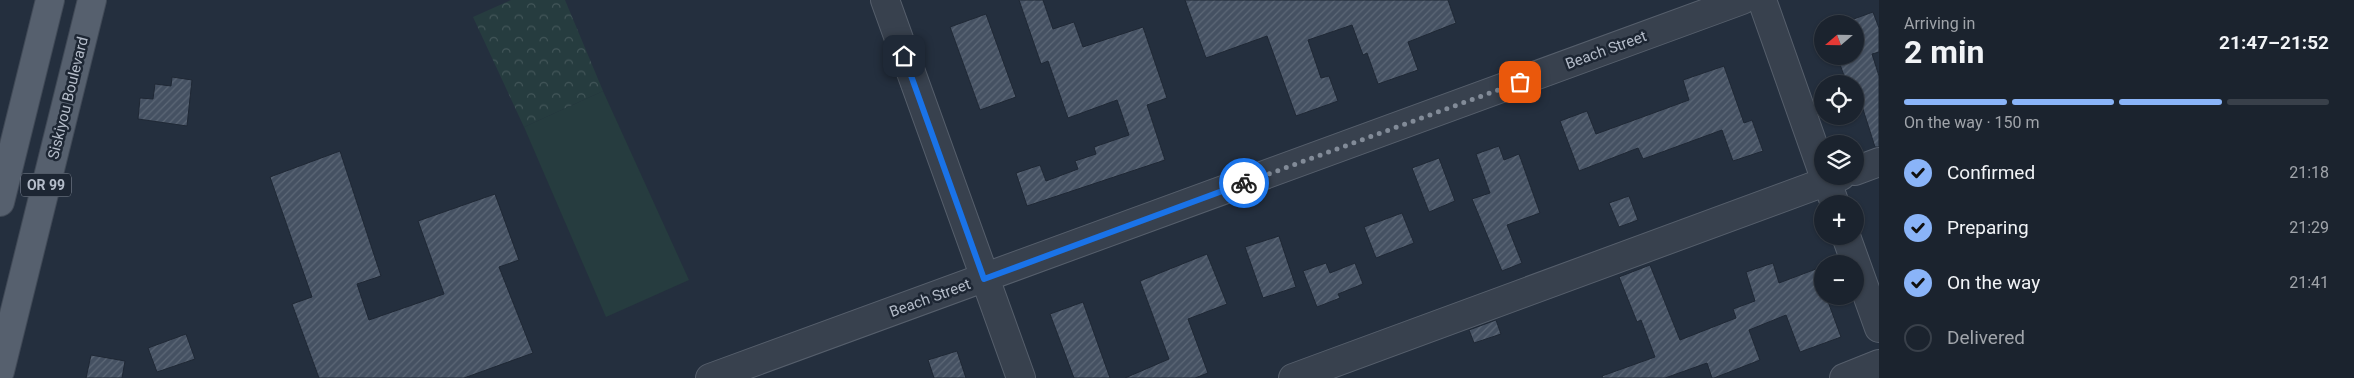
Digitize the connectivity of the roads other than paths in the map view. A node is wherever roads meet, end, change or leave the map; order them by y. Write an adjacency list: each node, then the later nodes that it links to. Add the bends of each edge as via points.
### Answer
1 (50, 0): 10 (main road, OR 99)
2 (92, 0): 15 (main road, Siskiyou Boulevard / OR 99)
3 (885, 0): 12 (street)
4 (1742, 0): 12 (street, Beach Street)
5 (1762, 0): 6 (street)
6 (1814, 139)
7 (1879, 162): 8 (street)
8 (1864, 168)
9 (1822, 185): 18 (street)
10 (0, 202)
11 (1849, 245): 13 (street)
12 (984, 279): 16 (street, Beach Street); 17 (street)
13 (1879, 328)
14 (1879, 364): 19 (street)
15 (0, 371)
16 (710, 378)
17 (1021, 378)
18 (1293, 378)
19 (1844, 378)

